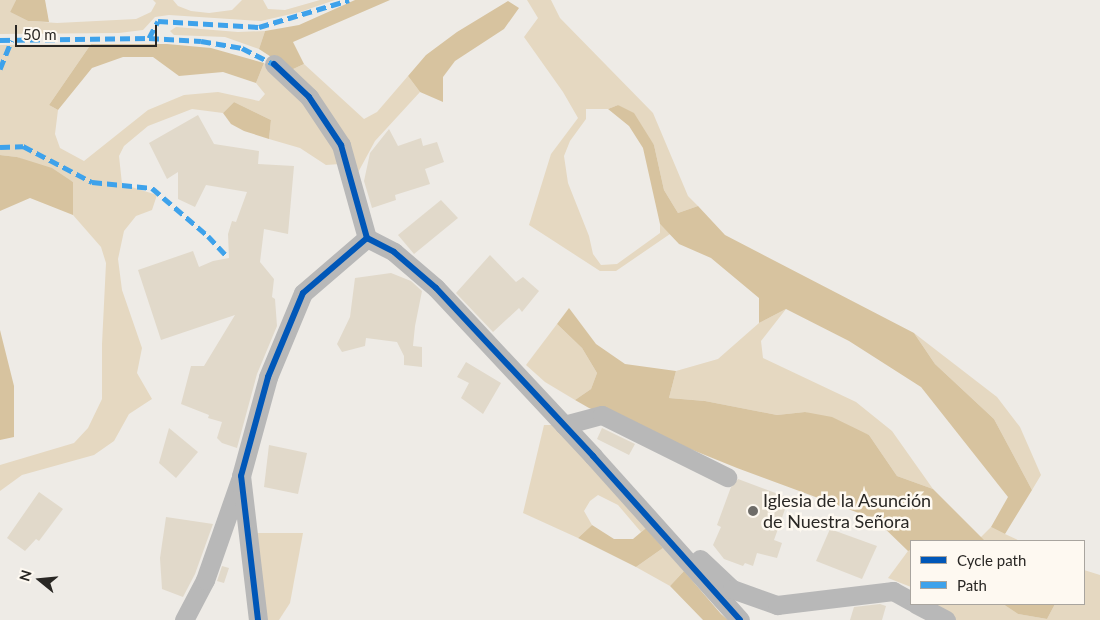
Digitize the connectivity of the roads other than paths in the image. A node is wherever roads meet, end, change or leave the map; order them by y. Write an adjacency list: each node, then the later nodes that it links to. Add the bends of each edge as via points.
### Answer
1 (274, 64): 2 (street, via 309,96 341,145)
2 (367, 238): 3 (street, via 394,252 436,288); 5 (street, via 303,294 268,377)
3 (564, 425): 4 (street); 6 (street, via 602,415)
4 (593, 456): 7 (street, via 732,590 777,605 893,591); 11 (street)
5 (241, 476): 9 (street, via 205,580); 10 (street)
6 (727, 477)
7 (910, 600)
8 (918, 605): 12 (street)
9 (184, 620)
10 (258, 620)
11 (740, 620)
12 (946, 620)

